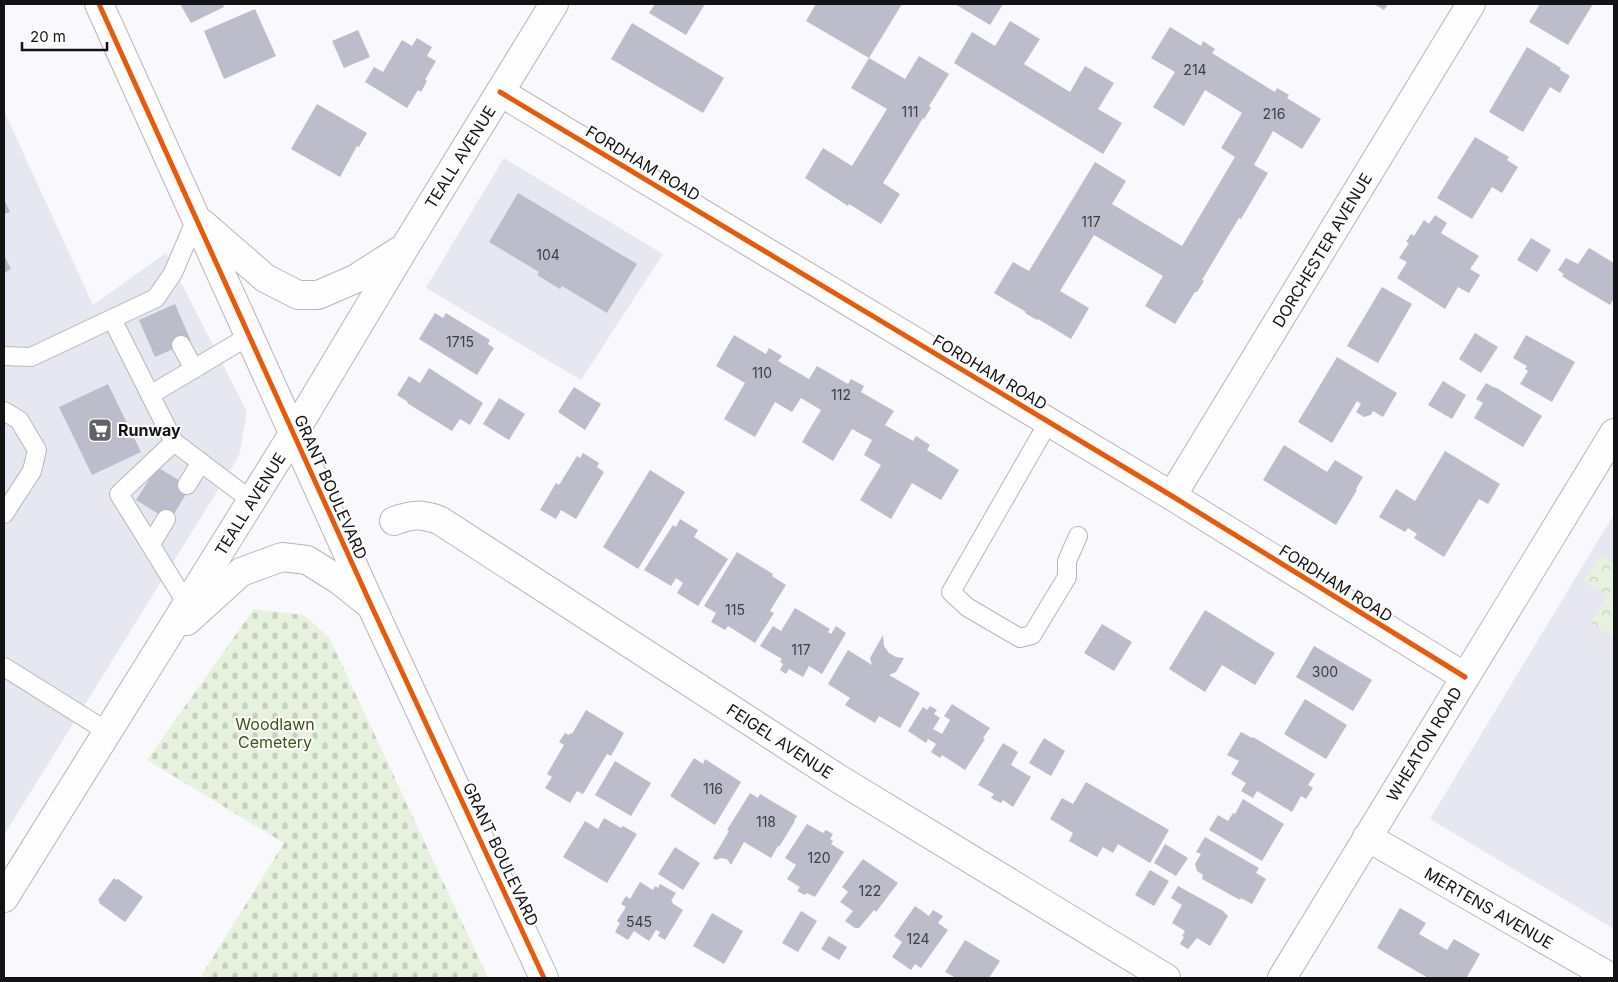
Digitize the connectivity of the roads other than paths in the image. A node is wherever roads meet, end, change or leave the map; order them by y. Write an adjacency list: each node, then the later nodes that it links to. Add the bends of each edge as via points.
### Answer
1 (98, 4): 5 (street, GRANT BOULEVARD)
2 (554, 4): 4 (street, TEALL AVENUE)
3 (1471, 4): 20 (street, DORCHESTER AVENUE)
4 (500, 92): 6 (street, TEALL AVENUE); 14 (street, FORDHAM ROAD)
5 (196, 218): 6 (street, via 265,278 298,294 318,295 355,279); 7 (lane, via 159,304); 8 (street, GRANT BOULEVARD)
6 (405, 247): 16 (street, TEALL AVENUE)
7 (112, 318): 10 (lane, via 31,357); 12 (lane)
8 (249, 336): 11 (lane); 16 (street, GRANT BOULEVARD)
9 (181, 345): 11 (lane)
10 (4, 356)
11 (194, 369): 12 (lane)
12 (150, 395): 17 (lane)
13 (4, 411): 22 (lane, via 20,420 37,450 32,471)
14 (1049, 422): 20 (street, FORDHAM ROAD); 25 (lane, via 951,592 967,607 1020,638 1032,635 1067,577 1067,561)
15 (1614, 433): 31 (street, WHEATON ROAD)
16 (294, 434): 21 (street, TEALL AVENUE); 28 (street, GRANT BOULEVARD)
17 (174, 442): 18 (lane); 26 (lane, via 119,494)
18 (201, 462): 19 (lane); 21 (lane)
19 (187, 485)
20 (1172, 496): 31 (street, FORDHAM ROAD)
21 (252, 501): 27 (street, TEALL AVENUE)
22 (4, 514)
23 (166, 519): 26 (lane)
24 (394, 521): 36 (street, FEIGEL AVENUE, via 409,515 439,520 839,779)
25 (1078, 536)
26 (151, 544): 27 (lane)
27 (187, 604): 29 (street, TEALL AVENUE)
28 (371, 606): 29 (street, via 307,560 282,557 241,572); 35 (street, GRANT BOULEVARD)
29 (162, 644): 32 (street, TEALL AVENUE)
30 (4, 667): 32 (lane)
31 (1465, 677): 33 (street, WHEATON ROAD)
32 (108, 732): 34 (street, TEALL AVENUE)
33 (1367, 837): 37 (street, WHEATON ROAD); 38 (street, MERTENS AVENUE)
34 (4, 898)
35 (544, 978)
36 (1166, 978)
37 (1282, 978)
38 (1612, 978)

